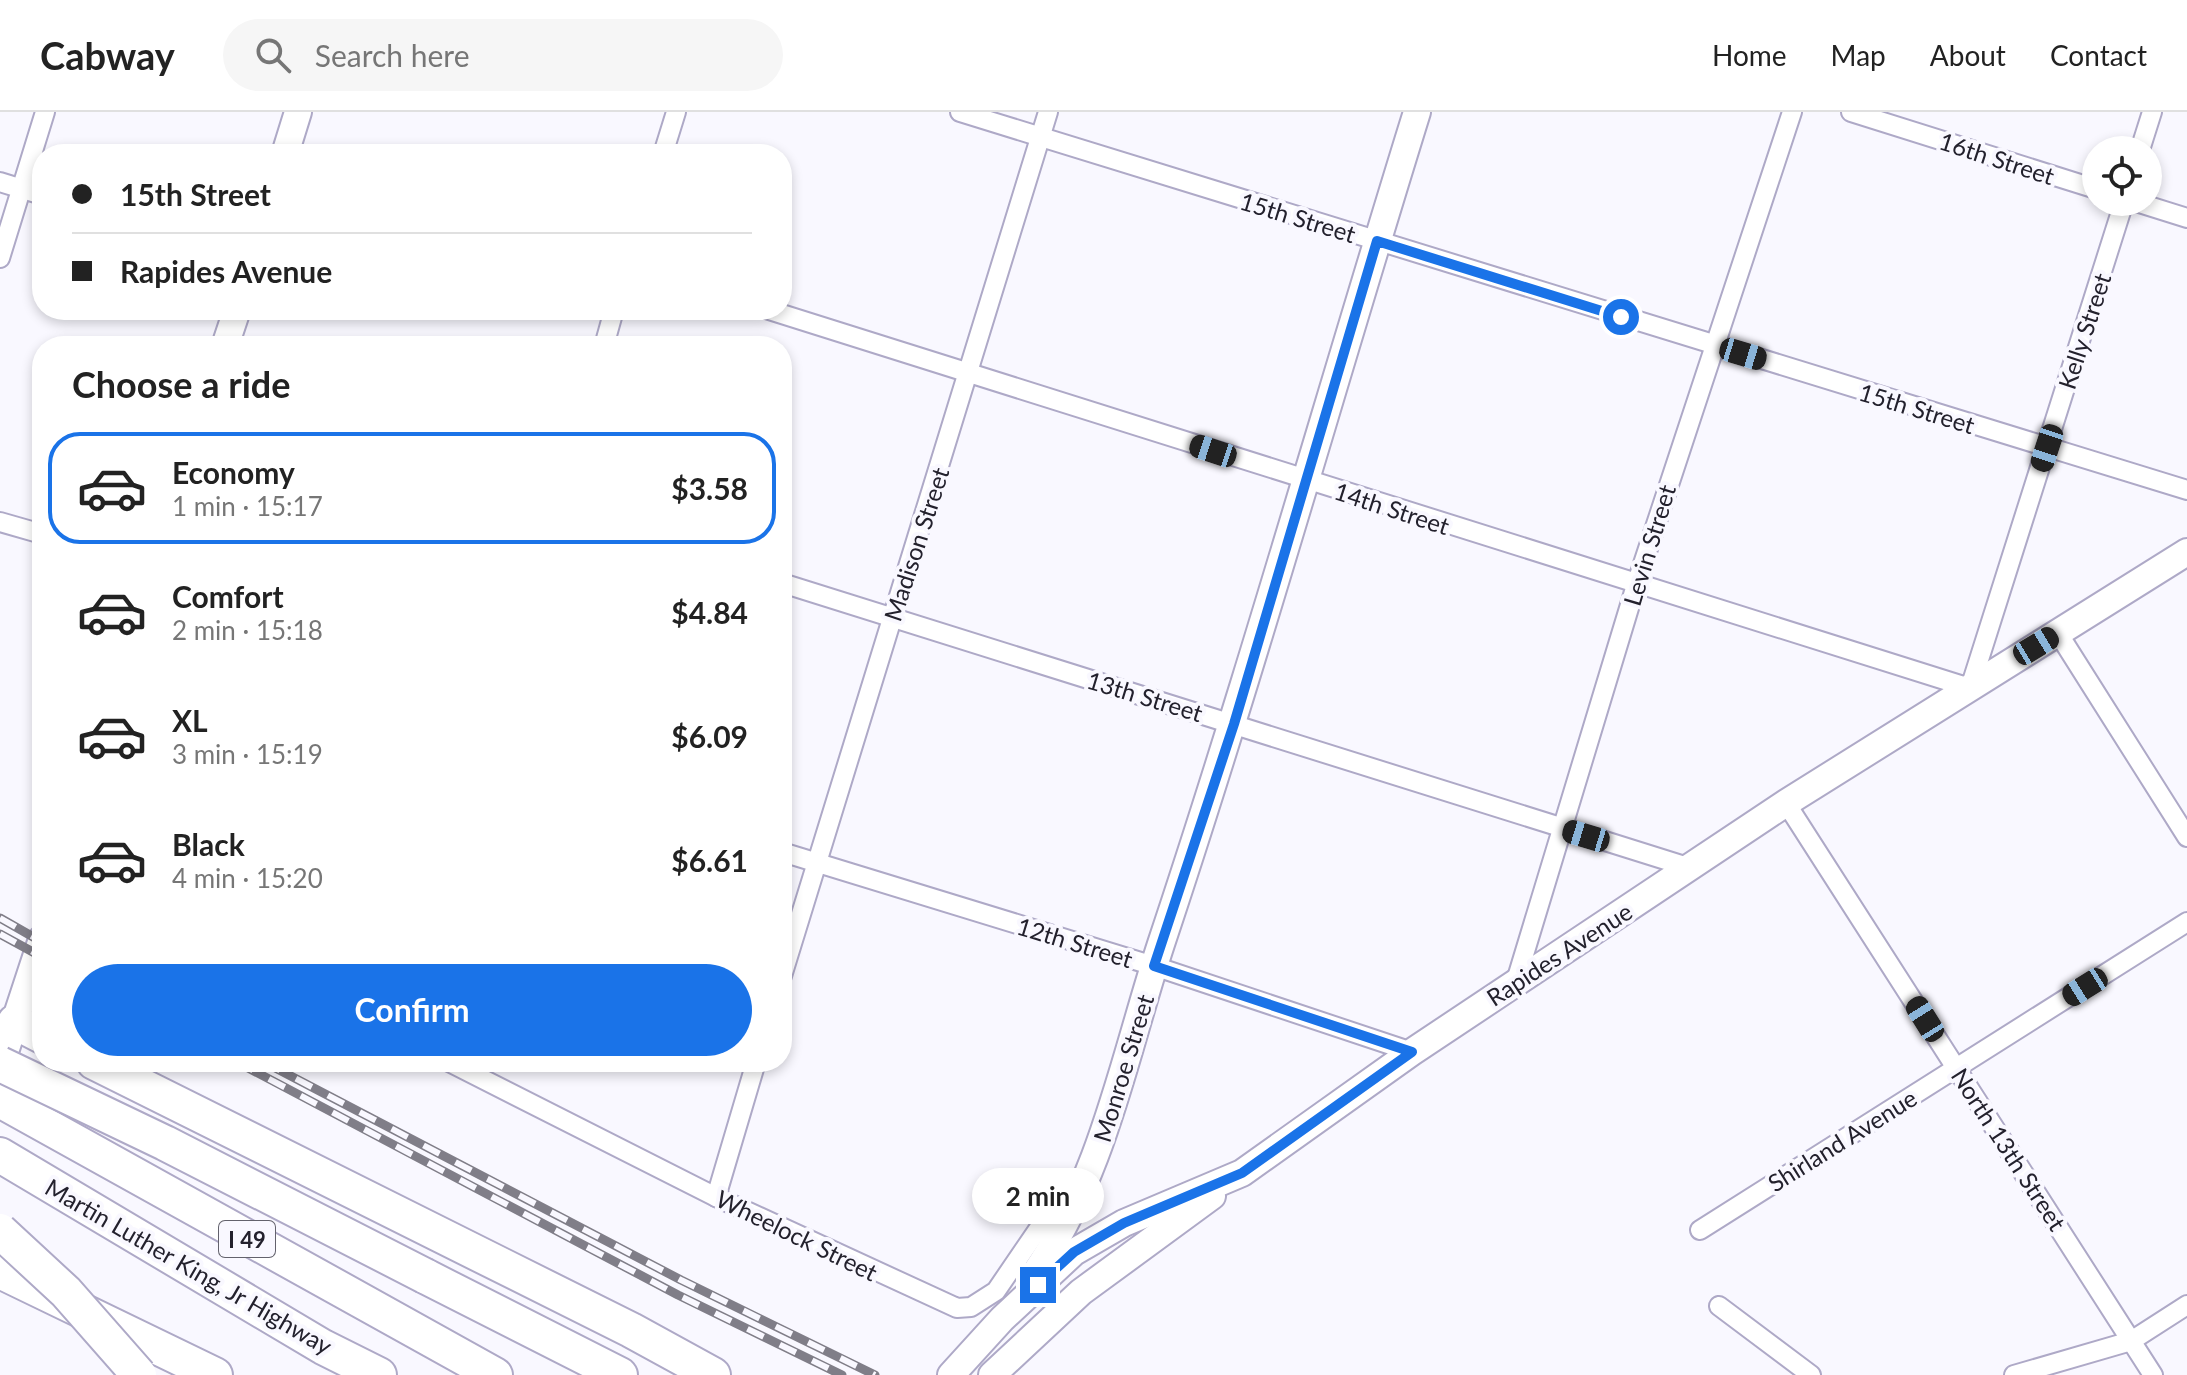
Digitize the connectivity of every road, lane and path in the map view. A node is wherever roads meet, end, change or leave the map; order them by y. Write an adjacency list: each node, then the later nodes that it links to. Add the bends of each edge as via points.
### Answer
1 (45, 112): 12 (street)
2 (298, 112): 13 (main road)
3 (676, 112): 14 (street)
4 (960, 112): 11 (street, 15th Street)
5 (1048, 112): 11 (street, Madison Street)
6 (1417, 112): 23 (main road, Monroe Street)
7 (1792, 112): 26 (street, Levin Street)
8 (1851, 112): 17 (street, 16th Street)
9 (2152, 112): 10 (street)
10 (2144, 136)
11 (1041, 137): 23 (street, 15th Street); 27 (street, Madison Street)
12 (35, 144)
13 (288, 144)
14 (666, 144)
15 (32, 154): 18 (street)
16 (0, 182): 18 (street)
17 (2082, 185)
18 (21, 189): 19 (street); 24 (street)
19 (32, 192)
20 (2162, 210): 22 (street)
21 (2120, 216): 28 (street, Kelly Street)
22 (2187, 218)
23 (1377, 241): 26 (street, 15th Street); 29 (main road, Monroe Street)
24 (0, 258)
25 (792, 317): 27 (street, 14th Street)
26 (1713, 345): 28 (street, 15th Street); 34 (street, Levin Street)
27 (970, 374): 29 (street, 14th Street); 36 (street, Madison Street)
28 (2047, 448): 30 (street, 15th Street); 38 (street, Kelly Street)
29 (1305, 480): 34 (street, 14th Street); 39 (main road, Monroe Street)
30 (2187, 490)
31 (0, 522): 32 (street)
32 (32, 531)
33 (2187, 552): 37 (main road, Rapides Avenue)
34 (1636, 585): 38 (street, 14th Street); 41 (street, Levin Street)
35 (792, 586): 36 (street, 13th Street)
36 (892, 617): 39 (street, 13th Street); 44 (street, Madison Street)
37 (2058, 633): 38 (main road, Rapides Avenue); 42 (street)
38 (1970, 688): 40 (main road, Rapides Avenue)
39 (1234, 724): 41 (street, 13th Street); 48 (main road, Monroe Street)
40 (1786, 803): 45 (main road, Rapides Avenue); 54 (street, North 13th Street)
41 (1563, 829): 45 (street, 13th Street); 50 (street, Levin Street)
42 (2187, 837)
43 (792, 855): 44 (street, 12th Street)
44 (816, 863): 47 (street, Madison Street); 48 (street, 12th Street)
45 (1691, 868): 50 (main road, Rapides Avenue)
46 (2187, 922): 54 (street, Shirland Avenue)
47 (792, 943)
48 (1154, 966): 52 (street, 12th Street); 60 (main road, Monroe Street)
49 (32, 976): 51 (main road)
50 (1516, 981): 52 (main road, Rapides Avenue)
51 (19, 1024): 53 (main road)
52 (1412, 1052): 61 (main road, Rapides Avenue)
53 (0, 1065): 66 (highway, bridge)
54 (1957, 1068): 63 (street, Shirland Avenue); 70 (street, North 13th Street)
55 (114, 1072): 77 (highway)
56 (469, 1072): 62 (street, Wheelock Street)
57 (753, 1072): 62 (street)
58 (0, 1100): 74 (highway, Martin Luther King, Jr Highway / I 49)
59 (0, 1155): 73 (highway, Martin Luther King, Jr Highway / I 49)
60 (1097, 1157): 62 (street, Wheelock Street, via 1052,1209 996,1291 971,1307 940,1303); 69 (main road, Monroe Street, via 1054,1246)
61 (1242, 1173): 69 (main road, Rapides Avenue, via 1124,1223 1074,1252); 79 (main road, via 1081,1292)
62 (716, 1197)
63 (1700, 1230)
64 (0, 1231): 71 (highway, bridge, via 66,1292)
65 (0, 1271): 72 (highway)
66 (477, 1303): 75 (highway); 76 (highway)
67 (2187, 1305): 70 (street)
68 (1719, 1306): 80 (street)
69 (1002, 1319): 78 (main road, Rapides Avenue)
70 (2131, 1341): 81 (street); 82 (street, North 13th Street)
71 (139, 1375)
72 (215, 1375)
73 (379, 1375)
74 (495, 1375)
75 (568, 1375)
76 (620, 1375)
77 (713, 1375)
78 (951, 1375)
79 (992, 1375)
80 (1811, 1375)
81 (2014, 1375)
82 (2153, 1375)

